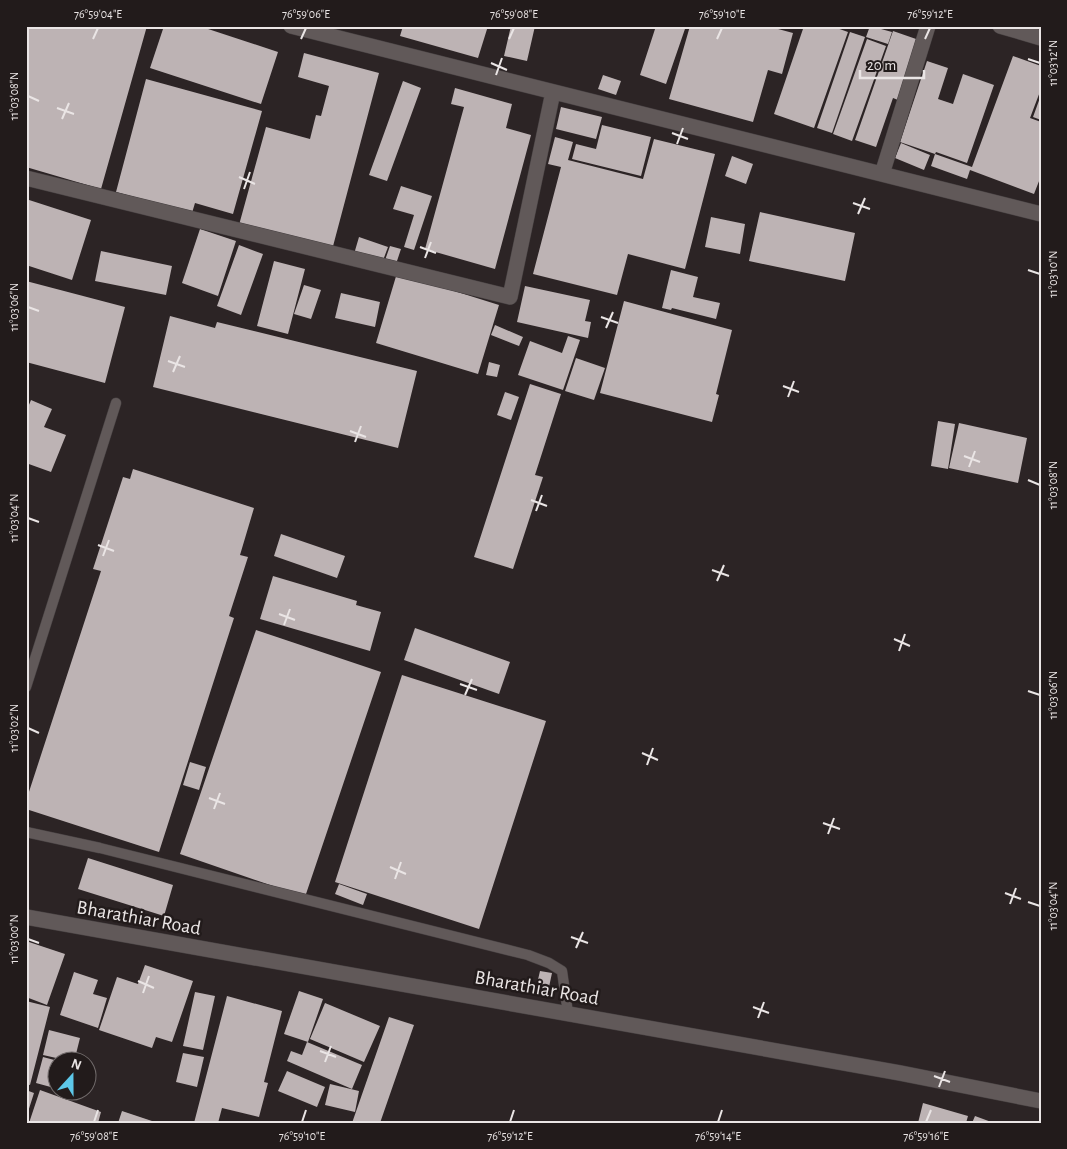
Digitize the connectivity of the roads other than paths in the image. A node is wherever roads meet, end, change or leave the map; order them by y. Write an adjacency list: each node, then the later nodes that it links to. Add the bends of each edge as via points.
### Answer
1 (291, 26): 5 (street)
2 (928, 26): 6 (street)
3 (1000, 26): 4 (street)
4 (1041, 38)
5 (554, 92): 6 (street); 7 (street, via 510,298)
6 (882, 174): 8 (street)
7 (26, 178)
8 (1041, 214)
9 (116, 402): 10 (lane)
10 (26, 687)
11 (26, 832): 13 (lane, via 528,955 562,971)
12 (26, 917): 13 (street, Bharathiar Road)
13 (568, 1013): 14 (street, Bharathiar Road)
14 (1041, 1100)

